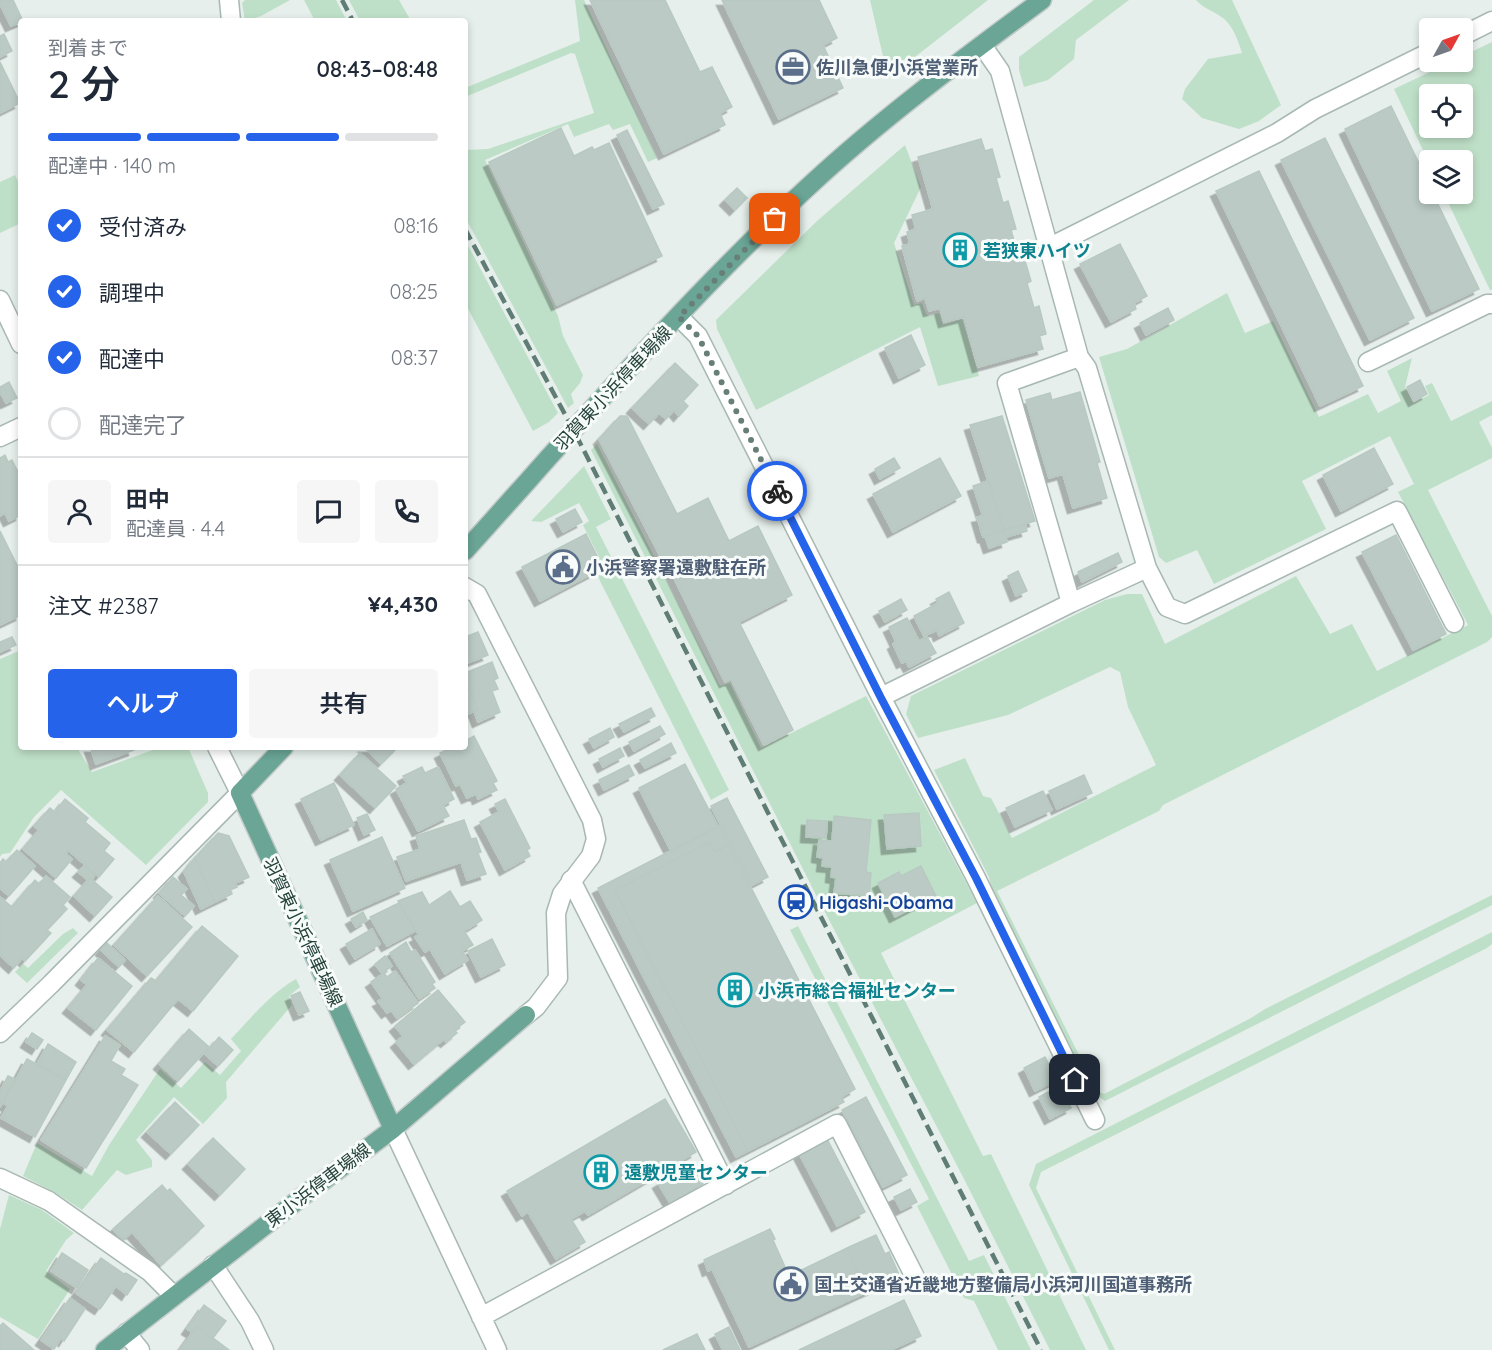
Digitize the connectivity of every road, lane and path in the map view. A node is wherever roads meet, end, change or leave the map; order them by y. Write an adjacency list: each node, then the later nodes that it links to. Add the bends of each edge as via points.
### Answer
1 (229, 0): 3 (street)
2 (1042, 0): 6 (main road, 羽賀東小浜停車場線)
3 (231, 18)
4 (1492, 21): 5 (street)
5 (1473, 30)
6 (982, 45): 8 (street, via 1000,71); 11 (main road, 羽賀東小浜停車場線, via 822,174)
7 (1419, 57): 8 (street)
8 (1048, 248): 13 (street)
9 (0, 300): 12 (street)
10 (1492, 304): 14 (street)
11 (679, 317): 17 (main road, 羽賀東小浜停車場線); 22 (street, via 698,336)
12 (18, 338)
13 (1079, 357): 18 (street, via 1088,368); 20 (street, via 1007,383)
14 (1368, 362)
15 (18, 428): 16 (street)
16 (0, 437)
17 (468, 548)
18 (1148, 568): 20 (street); 21 (street, via 1167,607 1185,614 1397,511)
19 (468, 589): 26 (street, via 477,594 592,820 596,839 591,856)
20 (1071, 603): 22 (street)
21 (1454, 623)
22 (881, 698): 29 (street, via 976,878)
23 (218, 750): 25 (street)
24 (281, 750): 25 (main road)
25 (240, 793): 28 (street); 30 (main road, 羽賀東小浜停車場線)
26 (571, 880): 27 (street, via 556,913 558,978); 32 (street)
27 (526, 1015): 30 (main road, 東小浜停車場線)
28 (0, 1033)
29 (1095, 1119)
30 (393, 1129): 33 (main road, 東小浜停車場線); 36 (street)
31 (0, 1178): 35 (street, via 49,1201 150,1272)
32 (726, 1185): 34 (street, via 837,1124); 36 (street)
33 (213, 1265): 35 (main road, 東小浜停車場線); 40 (street)
34 (916, 1279)
35 (174, 1296): 37 (main road, 東小浜停車場線)
36 (481, 1317): 41 (street)
37 (126, 1333): 38 (main road, 東小浜停車場線); 39 (street)
38 (105, 1350)
39 (140, 1350)
40 (264, 1350)
41 (497, 1350)

